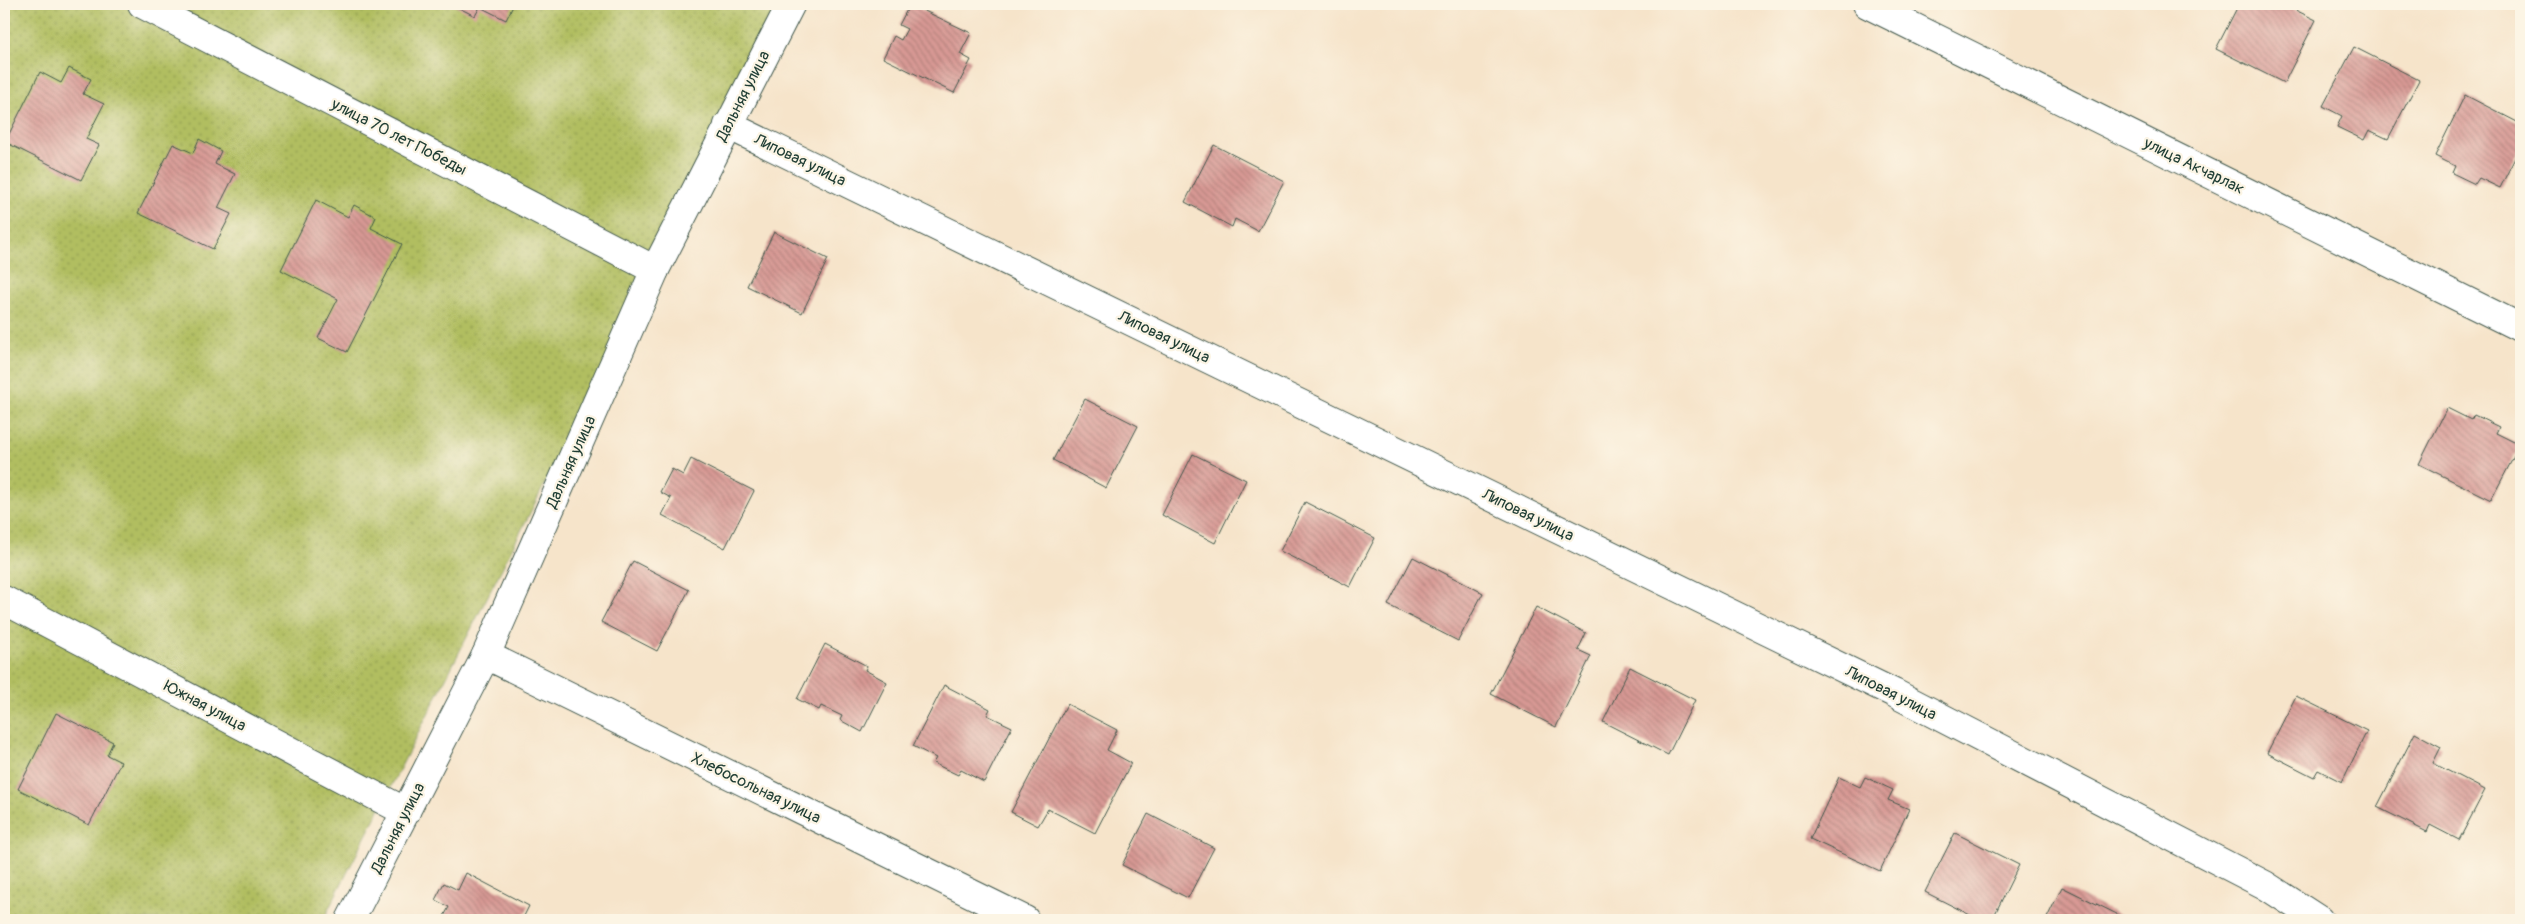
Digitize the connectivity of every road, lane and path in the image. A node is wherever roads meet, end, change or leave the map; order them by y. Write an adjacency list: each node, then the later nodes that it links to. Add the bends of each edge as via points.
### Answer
1 (142, 4): 5 (street, улица 70 лет Победы)
2 (791, 4): 4 (street, Дальняя улица)
3 (1867, 4): 6 (street, улица Акчарлак)
4 (728, 125): 5 (street, Дальняя улица); 12 (street, Липовая улица, via 1894,693 2265,885)
5 (656, 270): 8 (street, Дальняя улица)
6 (2521, 328)
7 (4, 600): 9 (street, Южная улица)
8 (486, 655): 9 (street, Дальняя улица); 11 (street, Хлебосольная улица)
9 (406, 812): 10 (street, Дальняя улица)
10 (350, 920)
11 (1025, 920)
12 (2319, 920)

